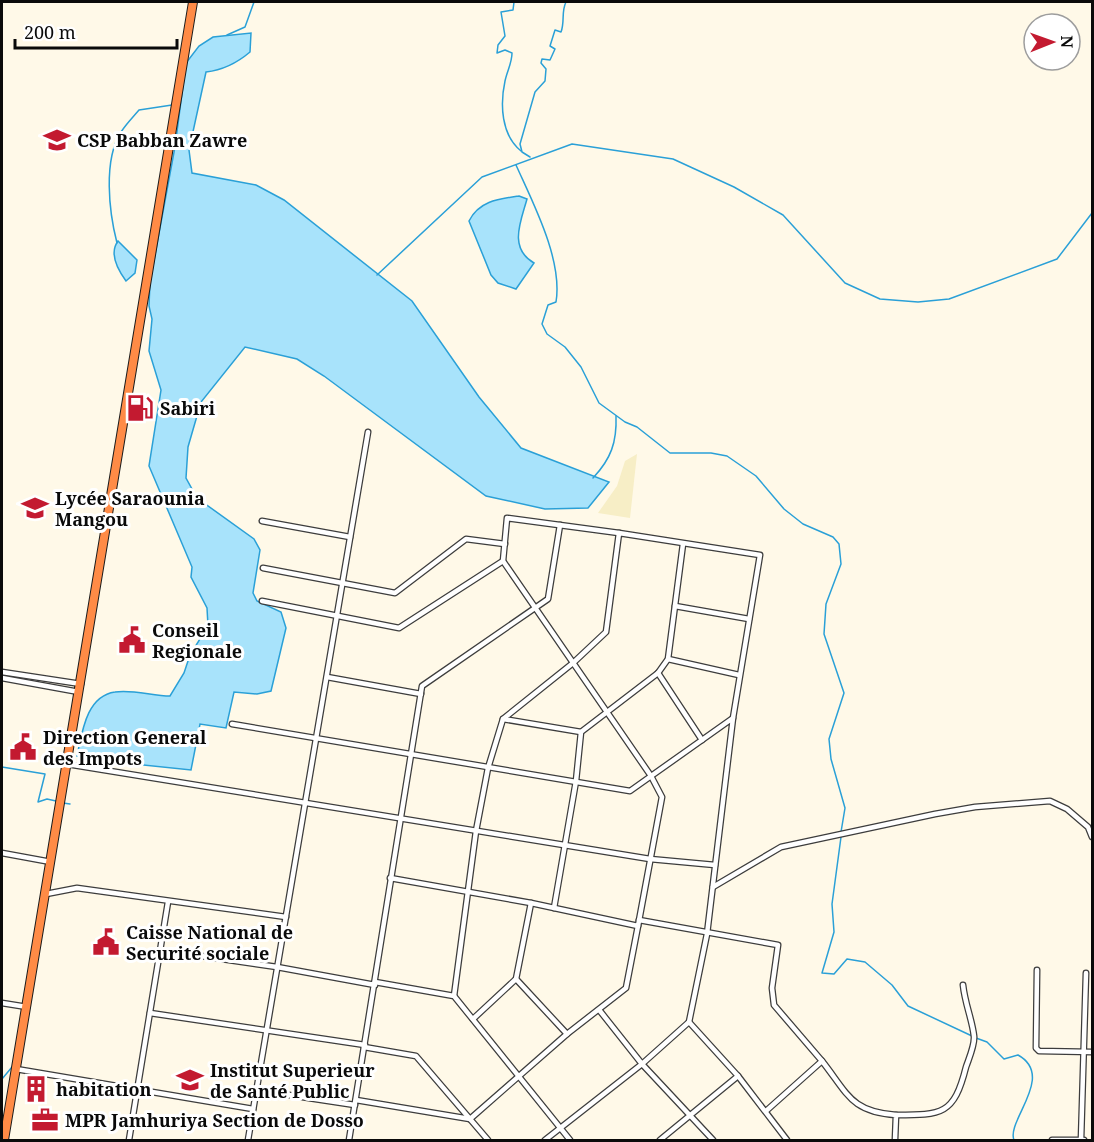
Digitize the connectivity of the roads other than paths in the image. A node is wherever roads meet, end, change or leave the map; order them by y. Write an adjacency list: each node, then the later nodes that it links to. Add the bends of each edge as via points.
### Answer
1 (193, 2): 24 (highway)
2 (368, 432): 6 (street)
3 (262, 521): 6 (street)
4 (560, 525): 5 (street); 7 (street, via 507,518); 14 (street, via 548,599)
5 (619, 533): 8 (street); 18 (street, via 606,632)
6 (351, 537): 11 (street)
7 (505, 544): 9 (street); 11 (street, via 466,539 395,593)
8 (683, 544): 13 (street); 16 (street, via 760,555)
9 (503, 561): 14 (street); 15 (street, via 399,628)
10 (263, 568): 11 (street)
11 (343, 583): 15 (street)
12 (262, 602): 15 (street)
13 (675, 606): 16 (street); 17 (street)
14 (536, 608): 18 (street); 25 (street, via 422,686)
15 (337, 616): 22 (street)
16 (749, 619): 21 (street)
17 (669, 659): 20 (street); 21 (street)
18 (573, 663): 26 (street); 28 (street)
19 (2, 672): 24 (street)
20 (658, 673): 26 (street); 32 (street)
21 (739, 675): 27 (street)
22 (327, 677): 25 (street); 31 (street)
23 (2, 678): 24 (street)
24 (80, 688): 34 (highway)
25 (421, 694): 33 (street)
26 (606, 711): 30 (street); 36 (street)
27 (733, 718): 32 (street); 46 (street)
28 (503, 719): 30 (street); 35 (street)
29 (232, 724): 31 (street)
30 (581, 732): 37 (street)
31 (316, 736): 33 (street); 38 (street)
32 (702, 741): 36 (street)
33 (412, 753): 35 (street); 39 (street)
34 (67, 764): 38 (street); 45 (highway)
35 (488, 768): 37 (street); 40 (street)
36 (651, 776): 37 (street, via 630,791); 44 (street, via 662,797)
37 (576, 781): 42 (street)
38 (305, 804): 39 (street); 54 (street)
39 (401, 819): 40 (street); 47 (street)
40 (476, 831): 42 (street); 49 (street)
41 (1092, 837): 48 (street, via 1088,827 1067,809 1050,801 975,807 781,847)
42 (565, 845): 44 (street); 53 (street)
43 (2, 854): 45 (street)
44 (650, 859): 46 (street); 55 (street)
45 (51, 862): 50 (highway)
46 (715, 865): 48 (street)
47 (390, 878): 49 (street); 62 (street)
48 (713, 887): 56 (street)
49 (468, 892): 52 (street); 64 (street)
50 (46, 894): 51 (street, via 76,888); 66 (highway)
51 (168, 902): 54 (street); 57 (street)
52 (531, 903): 53 (street); 61 (street)
53 (554, 908): 55 (street)
54 (286, 917): 58 (street)
55 (638, 923): 56 (street); 67 (street, via 626,988)
56 (707, 934): 70 (street); 76 (street, via 778,945 772,988 774,1005)
57 (160, 950): 58 (street); 68 (street)
58 (277, 967): 62 (street); 71 (street)
59 (1037, 970): 74 (street, via 1036,1048 1039,1052)
60 (1086, 973): 74 (street)
61 (516, 979): 69 (street); 72 (street)
62 (375, 984): 64 (street); 73 (street)
63 (963, 985): 87 (street, via 974,1037 958,1097 931,1115)
64 (454, 996): 69 (street)
65 (2, 1003): 66 (street)
66 (27, 1007): 78 (highway)
67 (600, 1011): 72 (street); 77 (street)
68 (150, 1013): 71 (street); 81 (street)
69 (473, 1019): 79 (street)
70 (689, 1022): 77 (street); 80 (street)
71 (266, 1030): 73 (street); 82 (street)
72 (567, 1035): 79 (street)
73 (365, 1046): 83 (street); 88 (street, via 416,1056)
74 (1084, 1053): 75 (street); 103 (street)
75 (1092, 1053)
76 (822, 1061): 85 (street); 87 (street, via 856,1105 873,1113)
77 (642, 1064): 86 (street); 89 (street)
78 (16, 1069): 81 (street); 91 (highway)
79 (519, 1077): 88 (street); 89 (street)
80 (738, 1077): 85 (street); 86 (street)
81 (138, 1089): 84 (street); 92 (street)
82 (256, 1090): 83 (street); 84 (street)
83 (355, 1102): 88 (street); 94 (street)
84 (253, 1109): 93 (street)
85 (766, 1111): 90 (street)
86 (691, 1115): 98 (street); 99 (street)
87 (896, 1115): 101 (street)
88 (470, 1119): 95 (street)
89 (560, 1128): 96 (street); 97 (street)
90 (786, 1138): 100 (street)
91 (4, 1140)
92 (129, 1140)
93 (248, 1140)
94 (349, 1140)
95 (488, 1140)
96 (545, 1140)
97 (570, 1140)
98 (660, 1140)
99 (713, 1140)
100 (777, 1140)
101 (895, 1140)
102 (1052, 1140): 103 (street)
103 (1083, 1140)

